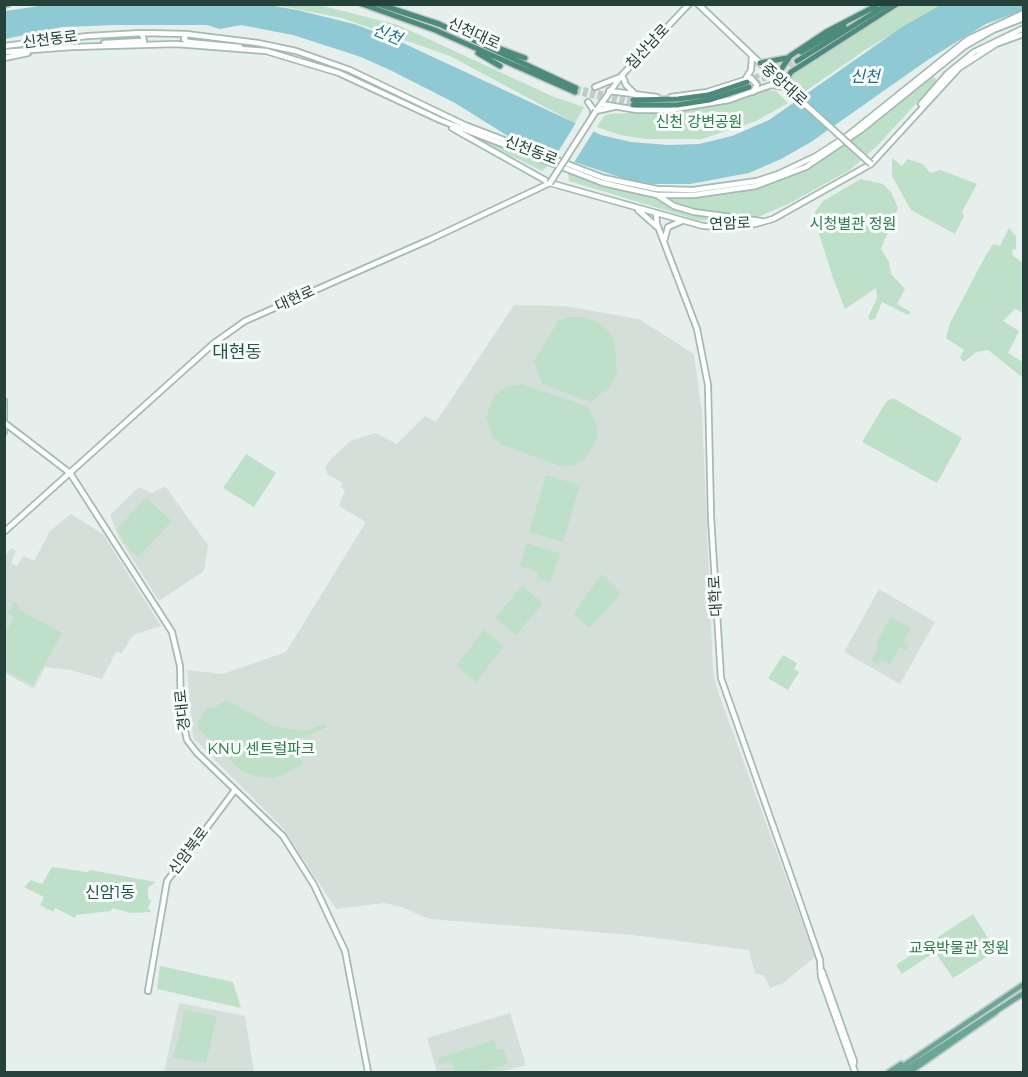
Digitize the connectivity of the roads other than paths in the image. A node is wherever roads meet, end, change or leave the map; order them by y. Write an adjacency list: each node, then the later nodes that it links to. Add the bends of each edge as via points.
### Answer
1 (362, 4): 10 (highway, 신천대로)
2 (378, 4): 10 (highway, 신천대로)
3 (689, 4): 29 (main road, 침산남로)
4 (698, 4): 22 (main road, 중앙대로)
5 (888, 4): 25 (highway)
6 (897, 4): 28 (highway)
7 (877, 5): 25 (highway, via 826,32)
8 (1023, 13): 44 (main road, 신천동로, via 968,39 847,136 796,166 735,186)
9 (1023, 18): 44 (main road, 신천동로, via 965,46 861,130 806,167 742,189 694,195)
10 (437, 27): 12 (highway, 신천대로); 16 (highway, 신천대로)
11 (1023, 28): 41 (main road, 연암로, via 974,52 948,73)
12 (456, 32): 16 (highway, 신천대로, via 576,90); 24 (highway)
13 (142, 33): 14 (main road, 신천동로); 17 (main road, 신천동로); 18 (main road, via 144,40)
14 (186, 34): 20 (main road, via 184,39 188,42); 44 (main road, 신천동로, via 296,51 367,78 528,150 604,178)
15 (1023, 34): 41 (main road, 연암로, via 959,68)
16 (456, 39): 27 (highway)
17 (4, 46)
18 (72, 46): 19 (main road, 신천동로); 20 (main road, 신천동로, via 176,44)
19 (44, 50): 21 (main road, 신천동로); 23 (main road)
20 (266, 51): 40 (main road, 신천동로, via 339,73)
21 (4, 52)
22 (752, 56): 26 (main road, 중앙대로); 31 (main road)
23 (4, 58)
24 (525, 58)
25 (792, 58): 26 (highway); 28 (highway, via 787,64); 30 (highway, via 778,74)
26 (760, 63): 30 (main road, 중앙대로)
27 (500, 66)
28 (797, 69): 33 (highway, via 789,75)
29 (622, 75): 32 (main road); 34 (main road, 침산남로); 36 (main road)
30 (778, 80): 33 (main road, 중앙대로)
31 (748, 85): 33 (main road); 36 (highway, via 708,95); 36 (main road, via 729,100 690,107)
32 (595, 87)
33 (786, 87): 42 (main road, 중앙대로, bridge)
34 (609, 91): 36 (main road); 37 (main road, 침산남로)
35 (588, 102): 39 (main road)
36 (634, 102): 38 (main road)
37 (601, 104): 38 (main road); 39 (main road)
38 (617, 107): 39 (main road)
39 (594, 112): 43 (main road, bridge)
40 (431, 117): 43 (main road, 연암로); 44 (main road, 신천동로, via 588,178)
41 (892, 141): 42 (main road, 연암로)
42 (871, 164): 48 (main road, 연암로)
43 (550, 183): 45 (main road, 연암로); 54 (main road, 대현로, via 245,321 214,343)
44 (657, 192): 48 (main road, via 674,206 694,212)
45 (633, 207): 46 (main road, 연암로); 49 (main road)
46 (656, 213): 47 (main road, 연암로); 49 (main road, 대학로)
47 (684, 220): 48 (main road, 연암로, via 730,227); 50 (main road, via 668,227)
48 (763, 222)
49 (660, 230): 50 (main road, 대학로)
50 (664, 241): 63 (main road, 대학로, via 697,329 708,385 721,678)
51 (4, 401): 52 (main road)
52 (6, 424): 53 (main road); 54 (main road, 경대로)
53 (4, 432)
54 (70, 473): 55 (main road, 대현로); 56 (main road, 경대로, via 172,632 180,666 181,712 187,740)
55 (4, 532)
56 (236, 790): 58 (main road, 신암북로, via 167,882); 64 (main road, 경대로, via 293,850 345,951)
57 (1023, 984): 60 (main road)
58 (148, 991)
59 (1023, 993): 61 (main road)
60 (996, 1002): 62 (main road); 65 (main road)
61 (1001, 1007): 62 (main road); 68 (main road)
62 (977, 1019): 66 (main road); 67 (main road)
63 (855, 1071)
64 (368, 1072)
65 (889, 1072)
66 (894, 1072)
67 (902, 1072)
68 (910, 1072)

